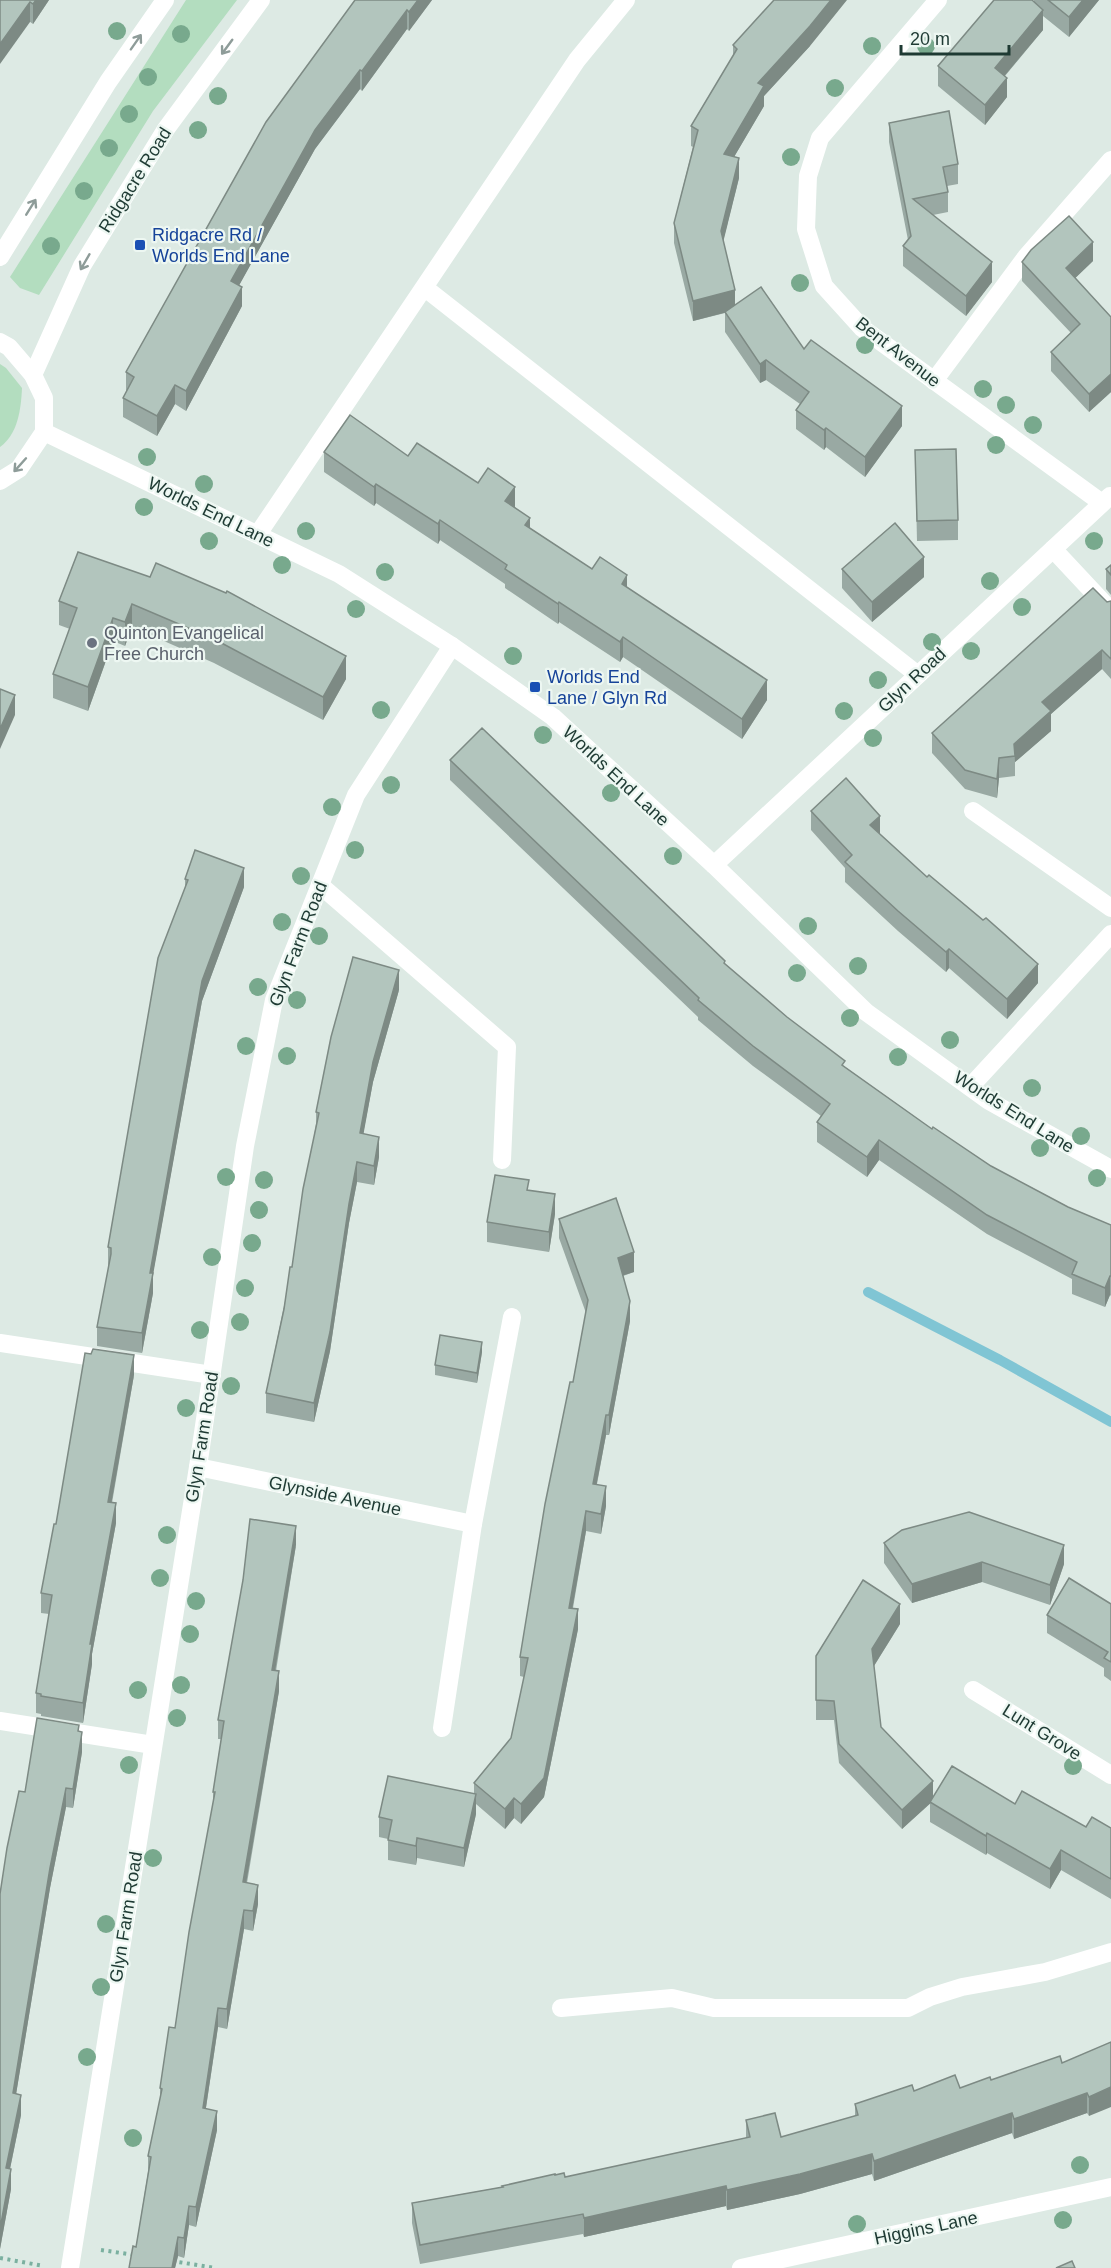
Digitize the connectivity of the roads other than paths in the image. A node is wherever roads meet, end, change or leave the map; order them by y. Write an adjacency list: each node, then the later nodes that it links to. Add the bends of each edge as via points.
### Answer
1 (165, 0): 6 (street, one-way to 1, via 108,82)
2 (261, 0): 9 (street, Ridgacre Road, one-way to 9, via 166,129 88,256)
3 (626, 0): 7 (street, via 577,60)
4 (938, 0): 10 (street, Bent Avenue, via 820,138 808,176 806,230 824,285 862,328)
5 (1111, 160): 10 (street, via 1026,257)
6 (0, 257)
7 (424, 288): 14 (street); 18 (street)
8 (0, 342): 9 (street)
9 (33, 375): 11 (street, via 44,399)
10 (934, 381): 13 (street, Bent Avenue)
11 (44, 432): 12 (street, one-way to 12, via 19,469); 14 (street, Worlds End Lane)
12 (0, 481)
13 (1107, 499): 15 (street, Glyn Road)
14 (258, 534): 17 (street, Worlds End Lane, via 339,574)
15 (1053, 549): 16 (street); 18 (street, Glyn Road)
16 (1111, 611)
17 (453, 646): 20 (street, Worlds End Lane, via 553,717); 21 (street, Glyn Farm Road, via 356,795)
18 (918, 675): 20 (street, Glyn Road)
19 (973, 812): 22 (street)
20 (714, 865): 24 (street, Worlds End Lane, via 866,1012)
21 (320, 885): 25 (street, via 507,1047); 29 (street, Glyn Farm Road, via 274,1000 245,1146)
22 (1111, 908)
23 (1111, 934): 24 (street)
24 (970, 1087): 26 (street, Worlds End Lane, via 988,1101)
25 (502, 1160)
26 (1111, 1169)
27 (512, 1317): 31 (street)
28 (0, 1343): 29 (street)
29 (212, 1375): 30 (street, Glyn Farm Road)
30 (198, 1467): 31 (street, Glynside Avenue); 35 (street, Glyn Farm Road)
31 (473, 1524): 34 (street)
32 (973, 1690): 36 (street, Lunt Grove)
33 (0, 1721): 35 (street)
34 (442, 1728)
35 (153, 1745): 40 (street, Glyn Farm Road)
36 (1111, 1775)
37 (1111, 1952): 38 (street, via 1045,1972 962,1987 908,2008 714,2008 672,1998)
38 (561, 2008)
39 (1111, 2187): 41 (street, Higgins Lane)
40 (70, 2268)
41 (741, 2268)

